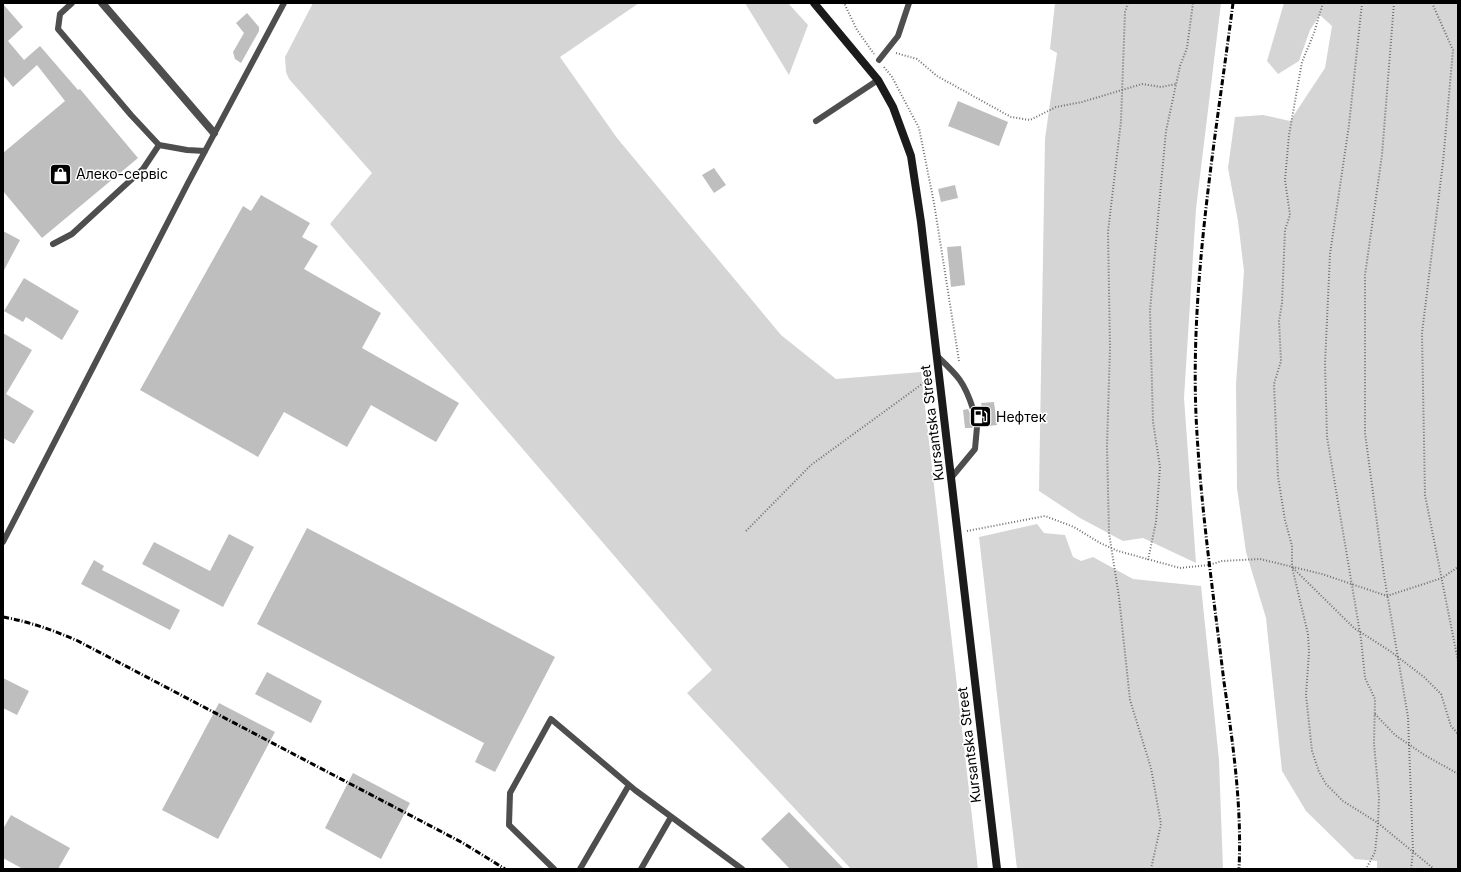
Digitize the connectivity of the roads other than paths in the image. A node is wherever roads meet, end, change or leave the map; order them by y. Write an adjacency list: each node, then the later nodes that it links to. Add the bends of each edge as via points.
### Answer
1 (72, 3): 10 (lane, via 60,14 58,29)
2 (102, 3): 9 (street)
3 (284, 3): 9 (lane)
4 (814, 3): 7 (street, Kursantska Street)
5 (910, 3): 6 (lane, via 898,36)
6 (879, 60)
7 (878, 80): 8 (lane); 13 (street, Kursantska Street, via 893,107 911,156)
8 (816, 121)
9 (214, 133): 11 (lane)
10 (159, 145): 11 (lane); 12 (lane, via 143,168 122,188 72,234)
11 (205, 151): 17 (lane)
12 (53, 244)
13 (937, 356): 14 (lane, via 960,377); 16 (street, Kursantska Street)
14 (973, 409)
15 (977, 427): 16 (lane, via 975,449)
16 (951, 478): 24 (street, Kursantska Street)
17 (3, 542)
18 (629, 785): 19 (lane); 20 (lane, via 551,719 510,793 509,825); 21 (lane)
19 (671, 817): 22 (lane); 23 (lane)
20 (554, 869)
21 (580, 869)
22 (641, 869)
23 (742, 869)
24 (997, 869)

